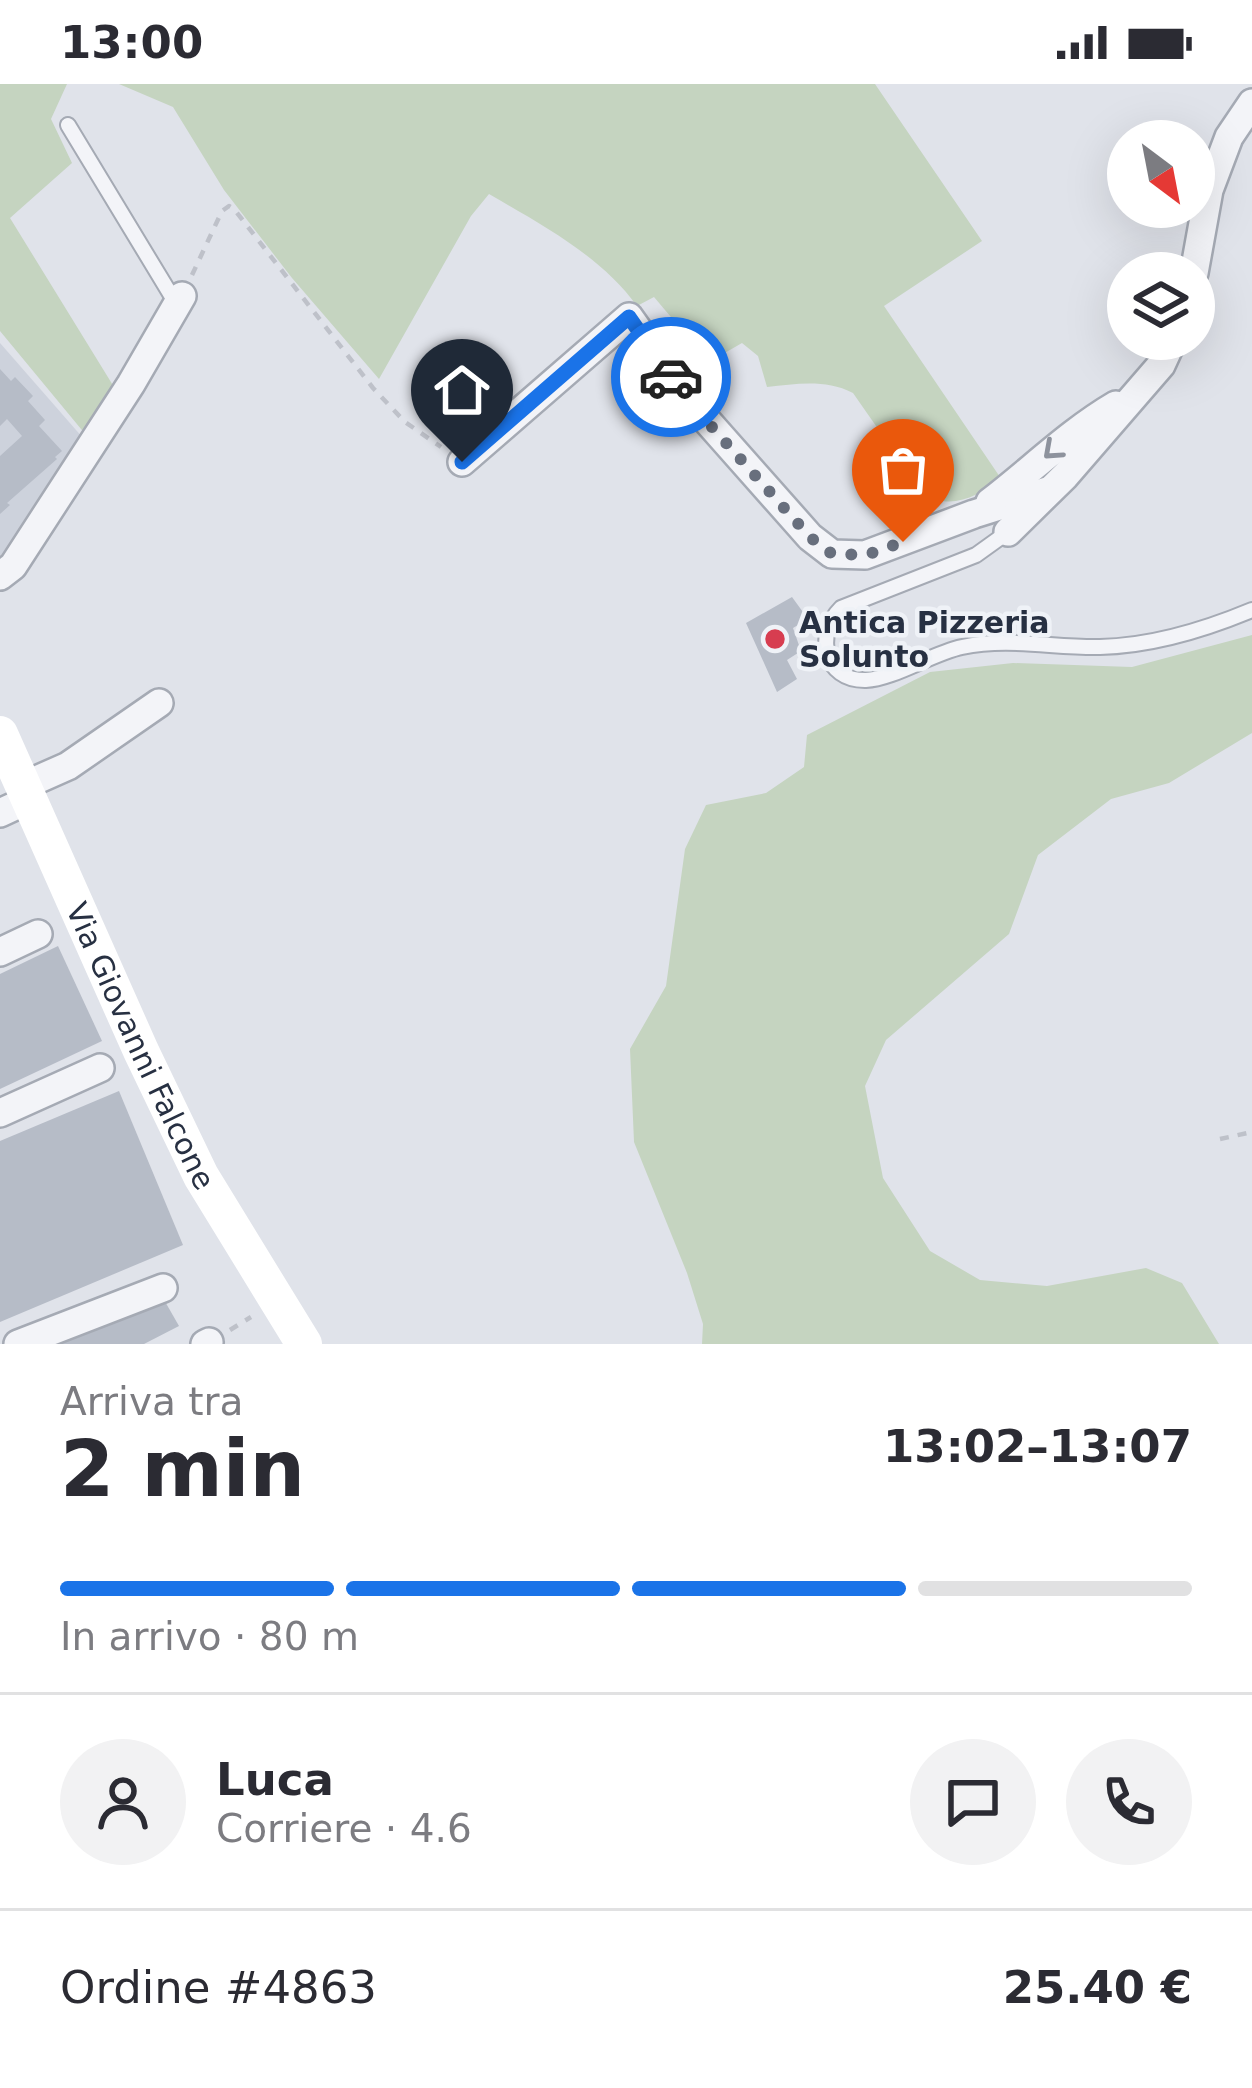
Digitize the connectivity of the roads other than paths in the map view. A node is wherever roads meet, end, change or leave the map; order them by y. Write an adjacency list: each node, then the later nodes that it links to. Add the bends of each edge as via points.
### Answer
1 (1252, 103): 3 (street, via 1209,190)
2 (68, 125): 4 (lane)
3 (1198, 252)
4 (179, 300): 11 (street)
5 (1164, 360): 6 (street)
6 (1135, 393): 8 (street); 9 (street, one-way to 9, via 1077,428)
7 (462, 462): 9 (street, via 629,317 686,398 832,554 866,555)
8 (1049, 490): 9 (street); 10 (street)
9 (974, 514)
10 (1008, 532): 12 (lane, via 976,555 842,608 826,628 833,665 866,680 987,643 1138,645)
11 (0, 576)
12 (1252, 610)
13 (160, 703): 15 (street)
14 (0, 734): 15 (street, Via Giovanni Falcone)
15 (17, 800): 22 (street, Via Giovanni Falcone, via 201,1176)
16 (38, 934): 17 (street)
17 (0, 952)
18 (100, 1068): 19 (street)
19 (0, 1113)
20 (163, 1288): 21 (street)
21 (17, 1344)
22 (304, 1344)

